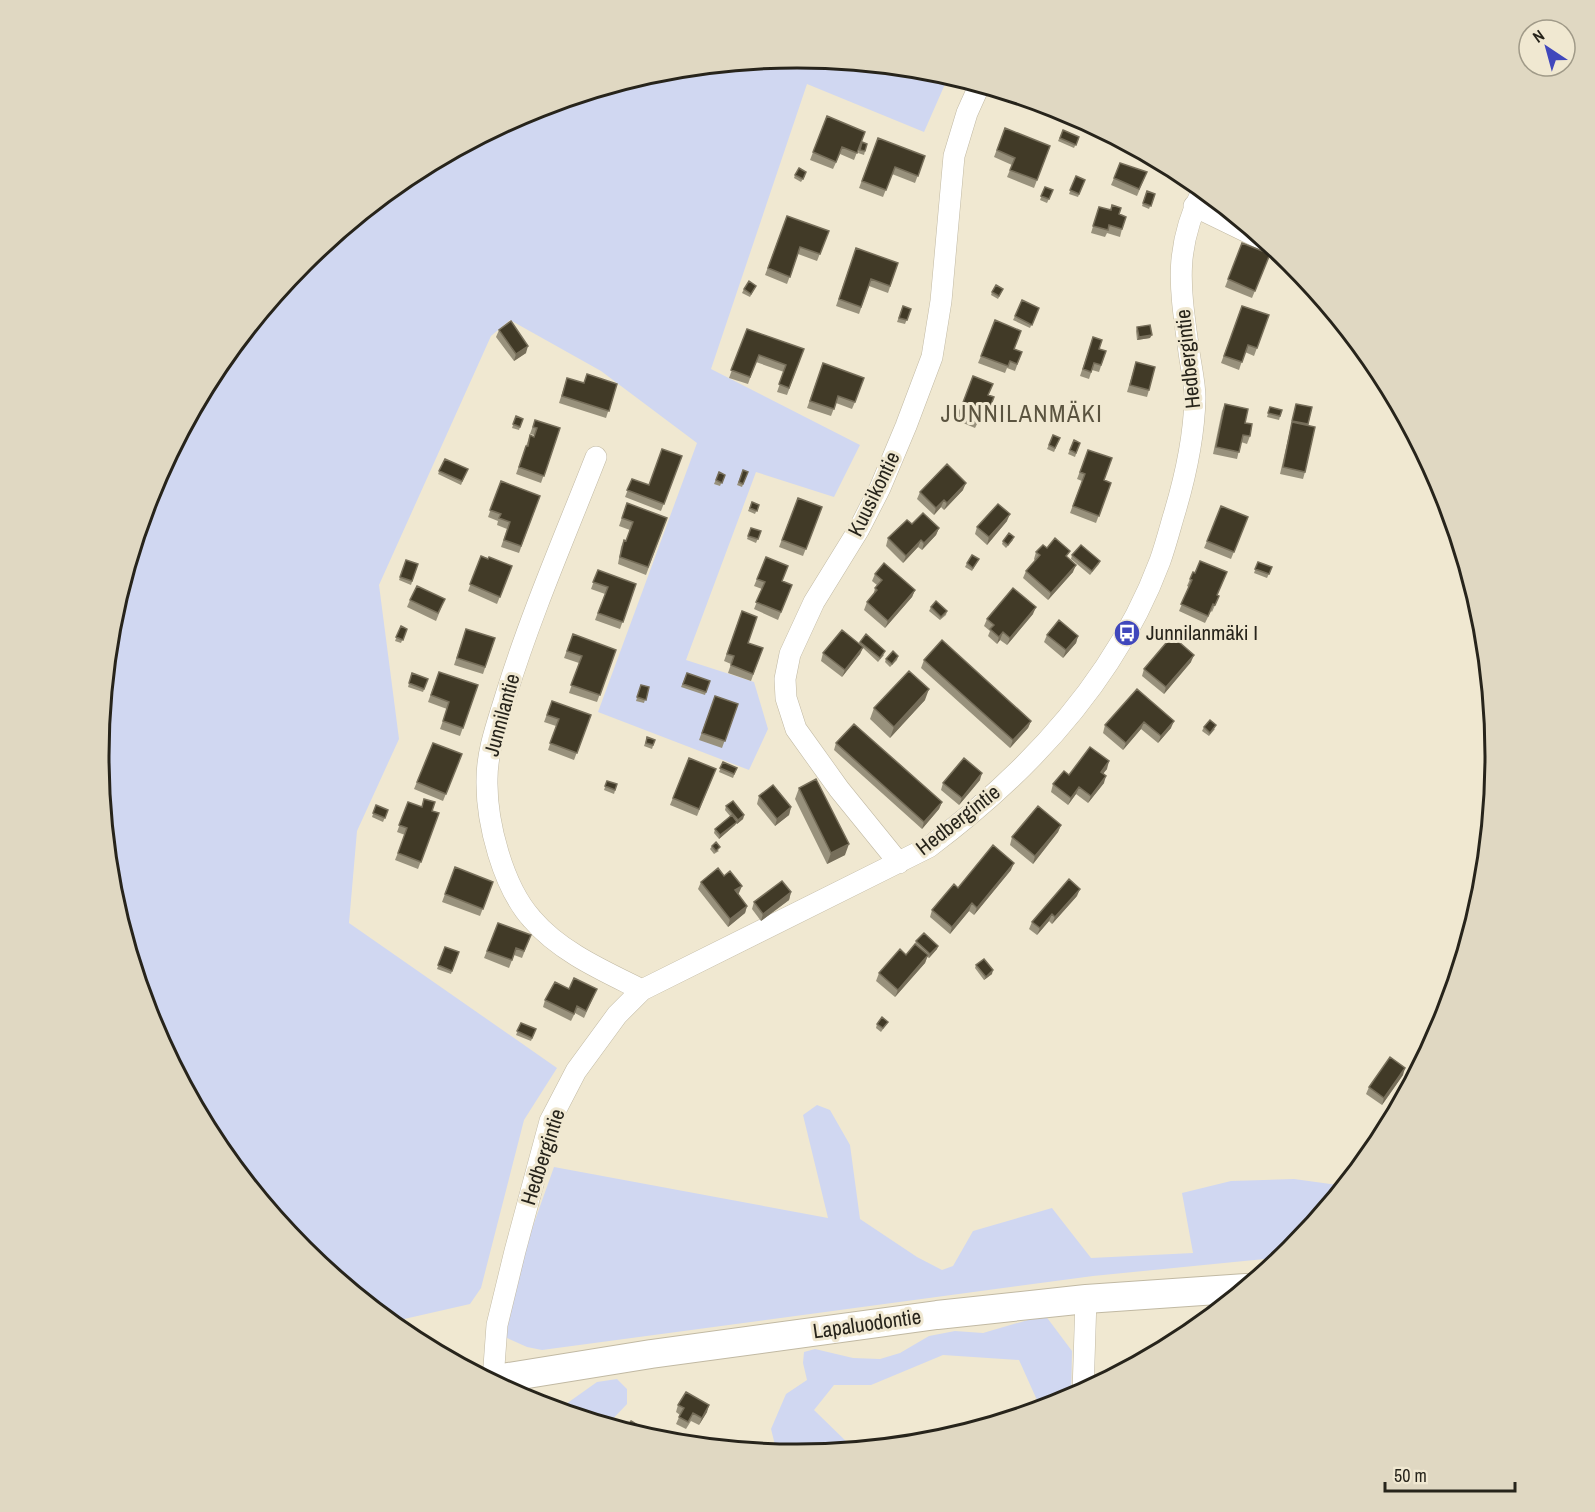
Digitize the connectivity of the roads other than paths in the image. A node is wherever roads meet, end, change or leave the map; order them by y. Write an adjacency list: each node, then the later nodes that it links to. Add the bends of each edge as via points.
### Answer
1 (977, 91): 5 (street, Kuusikontie, via 954,156 932,357 880,488 814,602 790,654 785,679 786,698 796,729)
2 (1198, 198): 3 (street); 5 (street, Hedbergintie, via 1185,234 1181,262 1181,294 1195,394 1194,422 1185,480 1160,562 1133,620 1079,706 1013,777 955,828)
3 (1217, 210)
4 (596, 457): 6 (street, Junnilantie, via 516,660 492,742 487,779 497,849 520,904 558,943)
5 (899, 863): 6 (street, Hedbergintie)
6 (642, 990): 9 (street, Hedbergintie, via 617,1015 576,1071 550,1121 497,1325)
7 (1233, 1289): 8 (main road, Lapaluodontie)
8 (1086, 1299): 10 (main road, Lapaluodontie, via 736,1341); 11 (street)
9 (493, 1373)
10 (504, 1378)
11 (1083, 1382)

